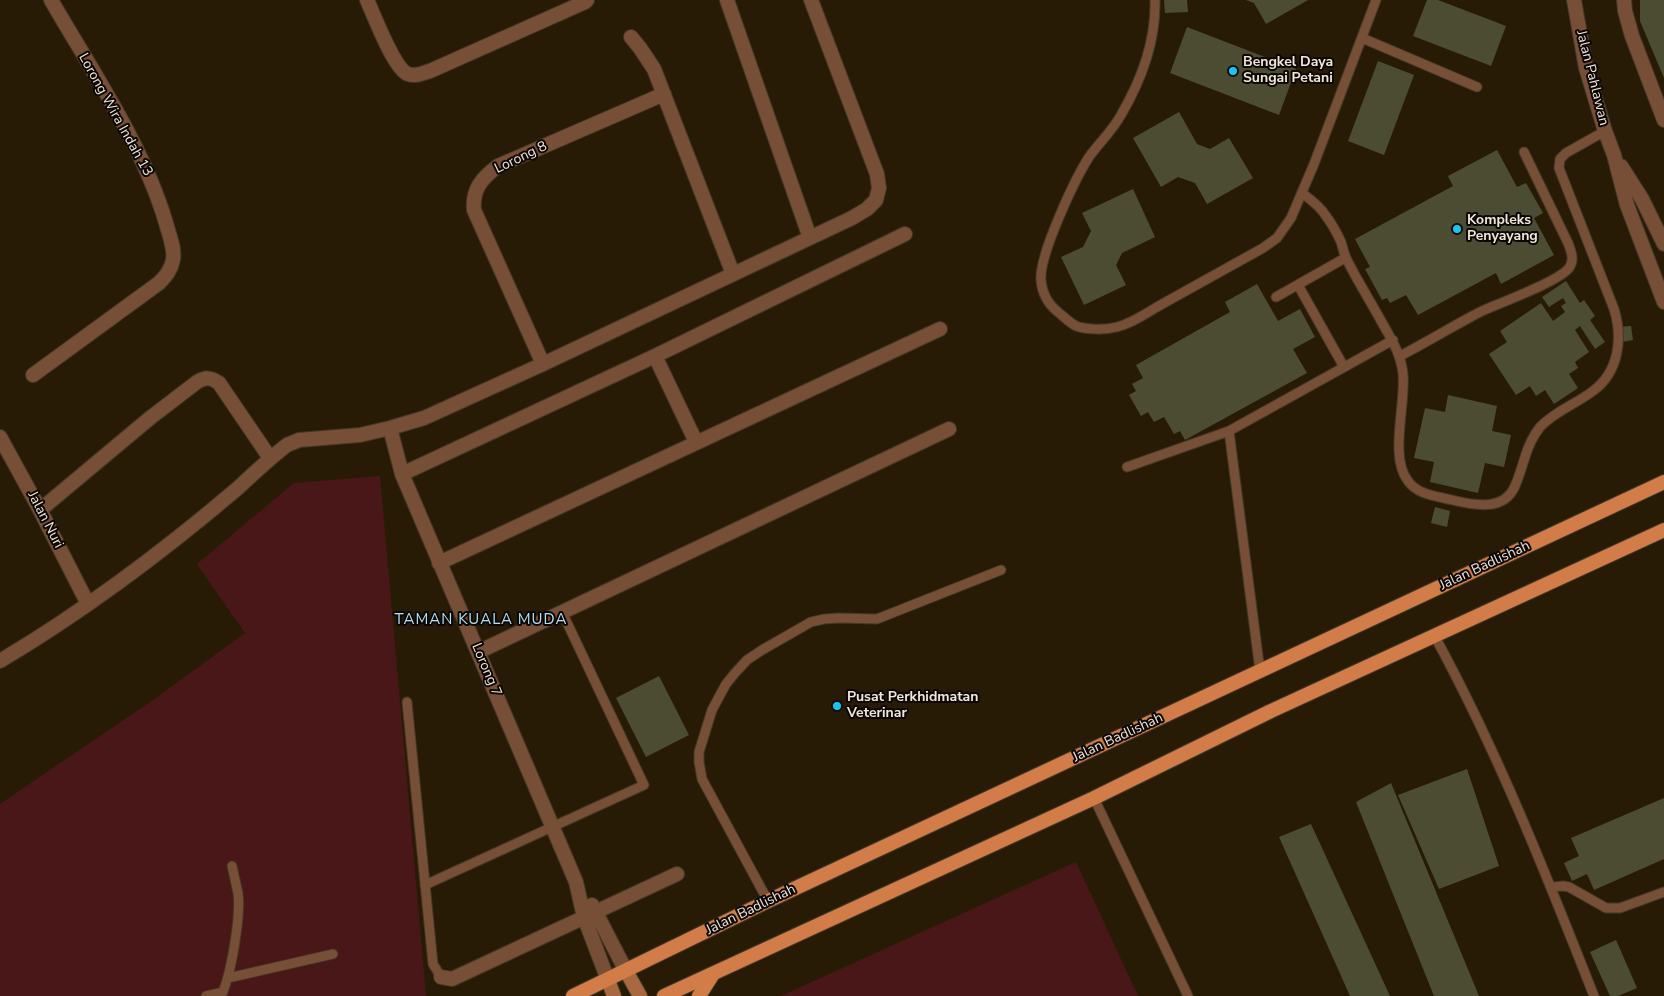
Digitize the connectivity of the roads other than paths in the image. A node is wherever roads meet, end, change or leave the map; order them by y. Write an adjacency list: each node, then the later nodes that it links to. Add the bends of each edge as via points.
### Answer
1 (51, 0): 33 (street, Lorong Wira Indah 13, via 145,166 158,194 173,260 170,272 159,283)
2 (368, 0): 3 (street, via 395,62 402,71 416,75)
3 (587, 0)
4 (727, 0): 20 (street)
5 (811, 0): 20 (street, via 877,174 879,188 876,200 867,209)
6 (1155, 0): 18 (lane, via 1153,30 1139,77 1120,117 1089,158 1072,189 1045,257 1041,278 1043,293 1050,306 1075,326 1106,329 1131,323 1264,248 1284,229)
7 (1376, 0): 11 (lane)
8 (1574, 0): 15 (street, Jalan Pahlawan, via 1586,68)
9 (1624, 0): 14 (street, via 1632,36)
10 (631, 37): 13 (street, via 654,69)
11 (1362, 38): 12 (lane); 18 (lane)
12 (1477, 87)
13 (664, 94): 23 (street); 31 (street, Lorong 8, via 498,166 480,181 476,189 474,210)
14 (1664, 120)
15 (1605, 131): 17 (street, Jalan Pahlawan); 30 (lane, via 1566,153 1560,159 1559,168 1619,324 1617,354 1605,380 1554,416 1534,435 1515,487 1504,500 1474,505 1424,494 1409,482 1399,456 1404,384)
16 (1524, 152): 30 (lane, via 1568,243 1572,258 1570,267 1562,275 1479,313)
17 (1614, 155): 21 (street, Jalan Pahlawan); 26 (street, Jalan Pahlawan, via 1627,205)
18 (1302, 192): 22 (lane, via 1326,214 1341,242)
19 (904, 234): 29 (street)
20 (810, 238): 23 (street)
21 (1664, 244)
22 (1345, 258): 24 (lane); 28 (lane)
23 (734, 274): 31 (street)
24 (1298, 285): 25 (lane); 32 (lane)
25 (1276, 297)
26 (1664, 302)
27 (940, 329): 38 (street)
28 (1393, 340): 30 (lane); 32 (lane)
29 (655, 356): 38 (street); 42 (street)
30 (1400, 356)
31 (543, 364): 34 (street, via 424,418)
32 (1344, 367): 36 (lane)
33 (33, 375)
34 (390, 428): 39 (street, via 300,440); 42 (street, Lorong 7)
35 (949, 429): 50 (street)
36 (1229, 431): 40 (lane); 54 (lane)
37 (0, 437): 45 (street, Jalan Nuri)
38 (696, 442): 47 (street)
39 (270, 458): 45 (street, via 219,383 206,378 150,418); 49 (street, via 188,528)
40 (1127, 467)
41 (1664, 473): 44 (main road)
42 (402, 474): 47 (street, Lorong 7)
43 (1664, 482): 44 (main road, Jalan Badlishah)
44 (1649, 489): 54 (main road, Jalan Badlishah)
45 (40, 510): 49 (street, Jalan Nuri)
46 (1664, 530): 51 (main road)
47 (439, 563): 52 (street, Lorong 7)
48 (1001, 570): 63 (lane, via 877,619 839,618 811,622 748,660 726,684 702,739 700,771)
49 (88, 604): 53 (street)
50 (562, 612): 52 (street); 57 (lane, via 644,785)
51 (1434, 635): 56 (main road); 61 (lane, via 1486,739)
52 (478, 652): 57 (street, Lorong 7)
53 (0, 661)
54 (1260, 671): 63 (main road, Jalan Badlishah)
55 (407, 702): 60 (lane)
56 (1094, 798): 67 (main road); 78 (lane)
57 (553, 826): 60 (lane); 64 (street, Lorong 7)
58 (232, 866): 69 (lane, via 238,912)
59 (678, 874): 64 (street)
60 (425, 885): 68 (lane, via 433,964)
61 (1551, 887): 62 (lane, via 1569,887 1613,909); 79 (lane)
62 (1664, 892)
63 (768, 901): 66 (main road, Jalan Badlishah)
64 (590, 915): 66 (street, Lorong 7); 68 (street, via 452,979); 70 (street, Lorong 7)
65 (333, 954): 69 (lane)
66 (626, 971): 70 (main road, Jalan Badlishah); 75 (main road)
67 (714, 973): 76 (main road); 77 (main road)
68 (441, 977)
69 (228, 978): 71 (lane)
70 (608, 980): 73 (main road, Jalan Badlishah); 74 (main road)
71 (222, 994): 72 (lane)
72 (206, 996)
73 (573, 996)
74 (614, 996)
75 (640, 996)
76 (664, 996)
77 (699, 996)
78 (1188, 996)
79 (1594, 996)

